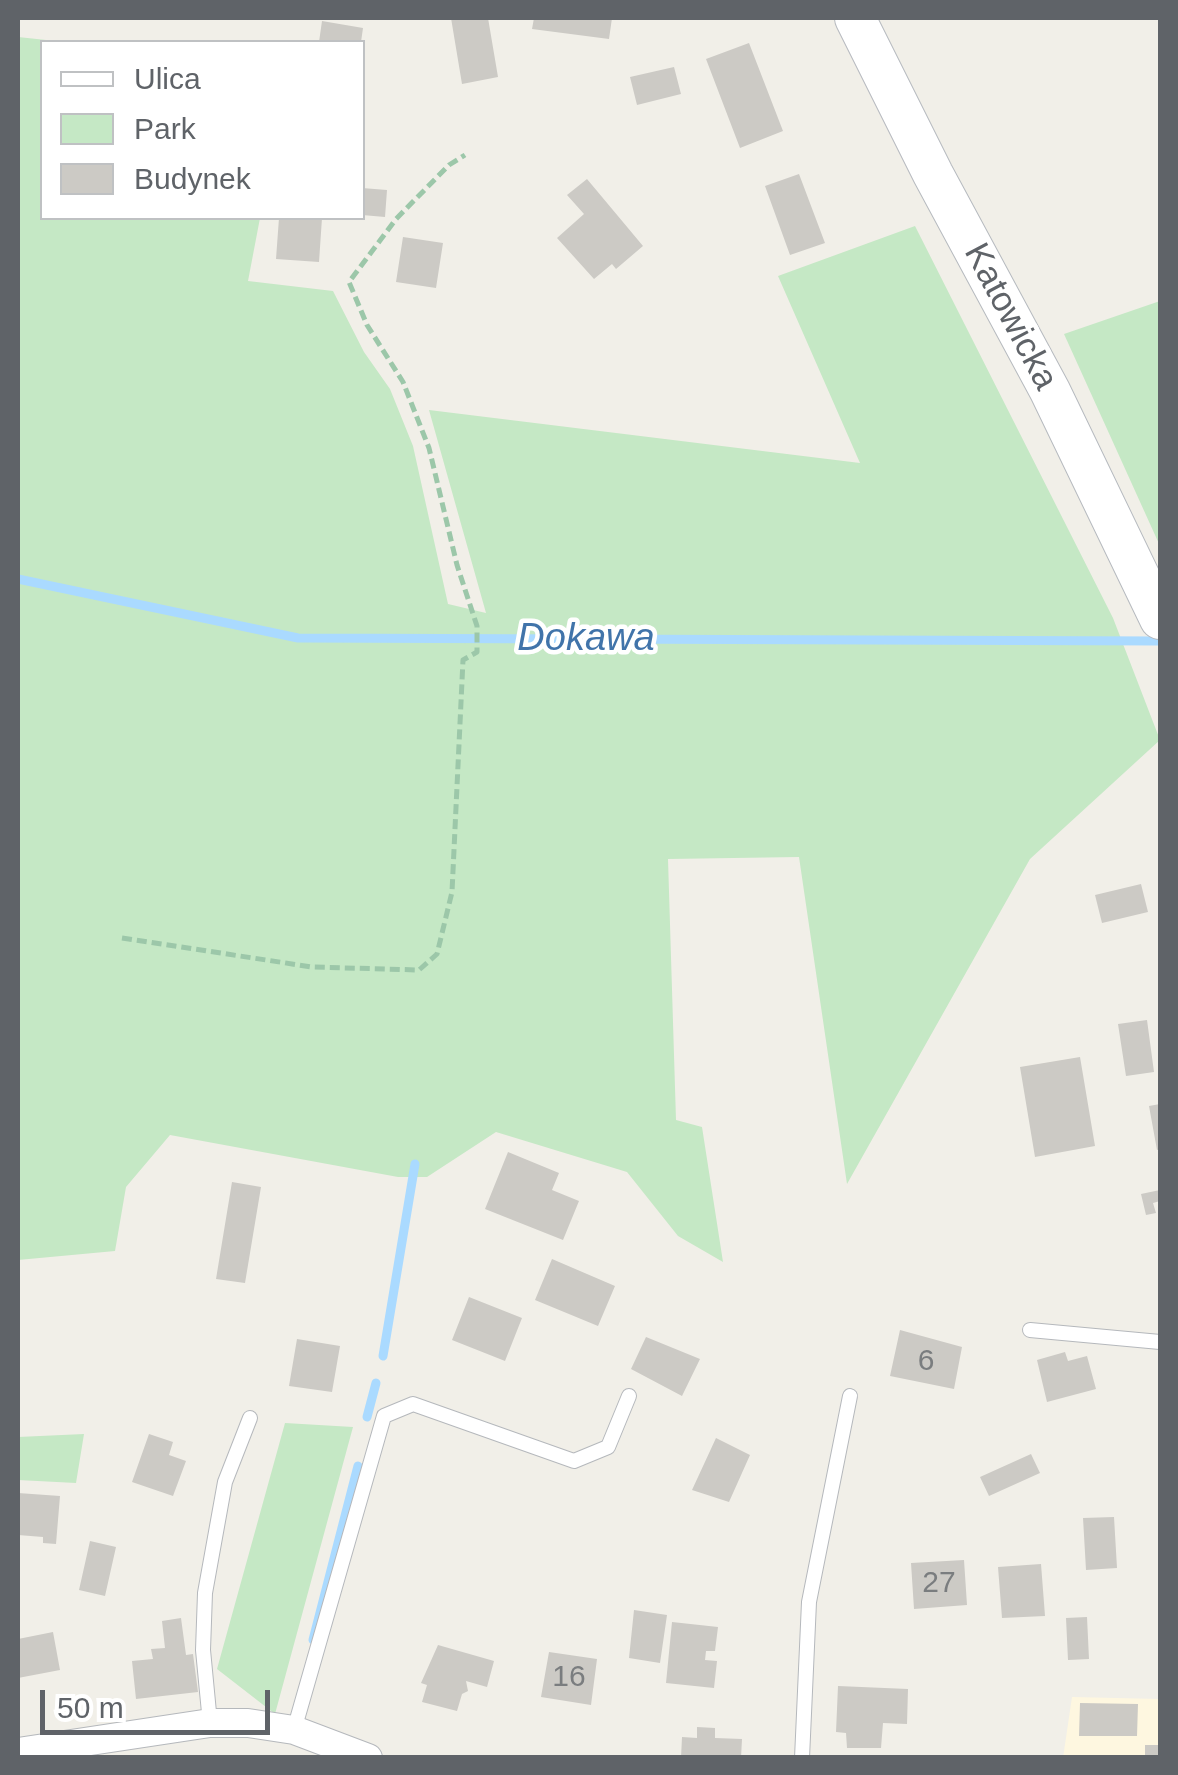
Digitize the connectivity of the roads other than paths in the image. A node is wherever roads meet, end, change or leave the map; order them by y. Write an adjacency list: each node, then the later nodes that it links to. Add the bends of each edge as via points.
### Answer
1 (856, 18): 2 (street, Katowicka)
2 (1156, 607)
3 (1030, 1330): 4 (lane)
4 (1160, 1342)
5 (629, 1396): 9 (lane, via 608,1446 574,1461 414,1404 384,1416)
6 (850, 1396): 12 (lane, via 809,1602)
7 (250, 1418): 8 (lane, via 225,1482 205,1593)
8 (210, 1723): 9 (street); 10 (street)
9 (294, 1730): 11 (street)
10 (18, 1752)
11 (368, 1758)
12 (802, 1758)

